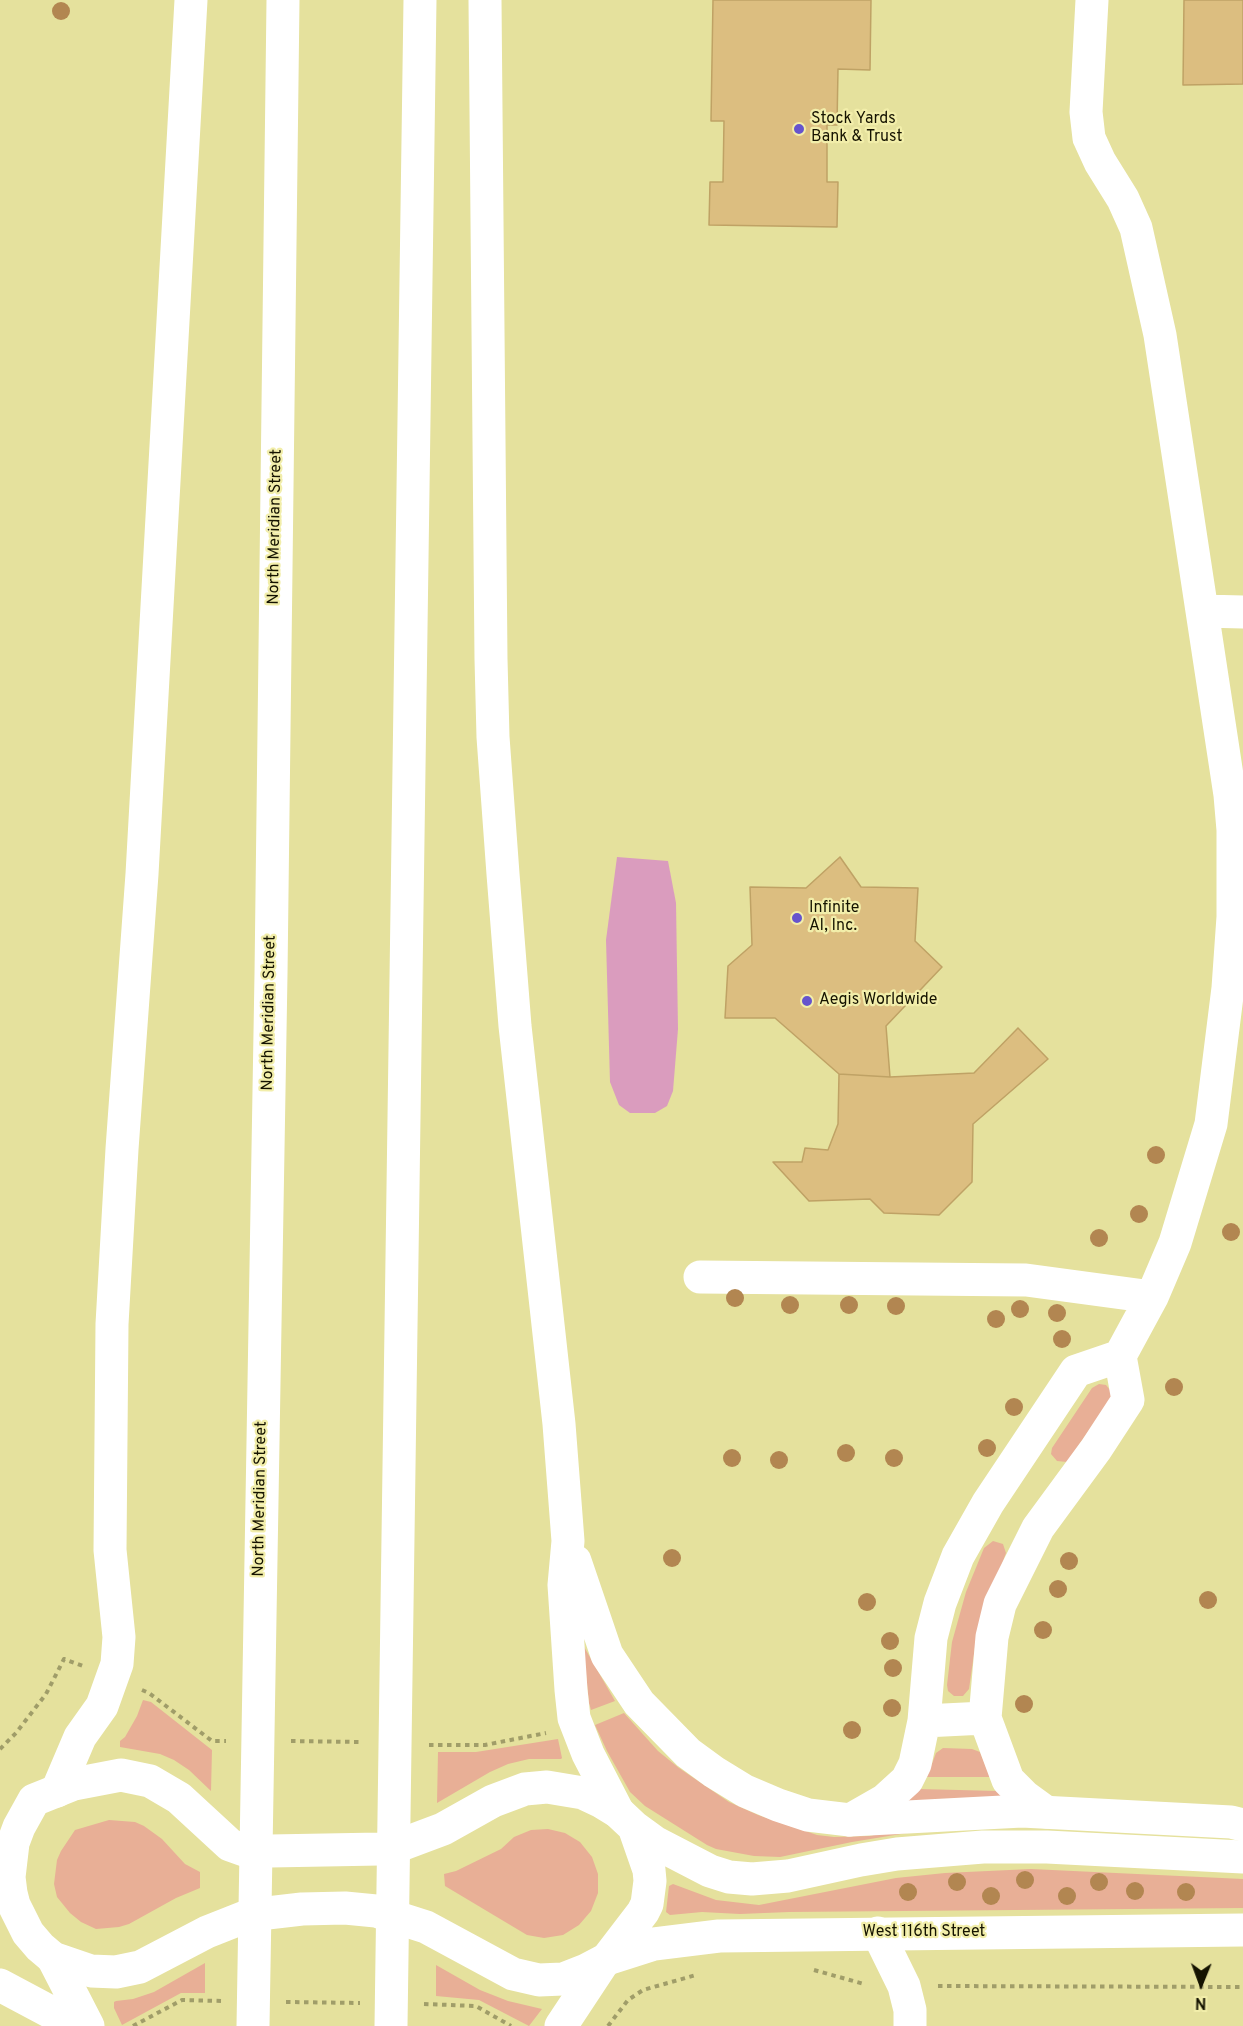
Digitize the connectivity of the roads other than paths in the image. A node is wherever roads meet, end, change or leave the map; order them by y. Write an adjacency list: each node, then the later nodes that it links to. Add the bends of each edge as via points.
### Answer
1 (191, 0): 14 (main road, via 142,873 112,1324 110,1550 117,1664 102,1706)
2 (283, 0): 30 (main road, North Meridian Street)
3 (420, 0): 27 (main road, via 396,1693)
4 (484, 0): 11 (main road, via 493,737 515,1026 559,1424)
5 (1092, 0): 6 (main road, via 1086,112 1089,138 1136,228 1160,335)
6 (1203, 611): 7 (main road); 9 (main road, via 1233,830 1228,988 1210,1124 1175,1243)
7 (1243, 612)
8 (700, 1277): 9 (main road, via 1026,1280)
9 (1152, 1297): 10 (main road)
10 (1120, 1356): 12 (main road, via 1128,1400 1038,1528 1000,1604 992,1637); 13 (main road, via 1076,1371 988,1503 958,1556 931,1638)
11 (568, 1541): 17 (main road, via 564,1585 574,1718 588,1754); 18 (main road, via 607,1654 629,1690 661,1727 705,1766 745,1791 808,1815)
12 (985, 1718): 13 (main road); 16 (main road, via 1008,1780)
13 (924, 1720): 18 (main road, via 915,1764 907,1780 885,1800)
14 (45, 1795): 15 (main road); 17 (main road, via 108,1776 136,1777 179,1798 230,1845 244,1850 380,1849 443,1829 508,1795 536,1788 583,1793); 21 (main road, via 19,1827 13,1843 9,1877)
15 (0, 1810)
16 (1046, 1812): 18 (main road, via 993,1811); 19 (main road, via 1231,1821)
17 (626, 1820): 20 (main road, via 656,1843 710,1871 752,1879 788,1876 897,1854 982,1847); 25 (main road, via 649,1870 649,1893 643,1912)
18 (850, 1820)
19 (1243, 1825)
20 (1243, 1857)
21 (14, 1926): 24 (main road)
22 (1243, 1930): 23 (main road, West 116th Street)
23 (878, 1933): 25 (main road, West 116th Street, via 697,1938 654,1944); 32 (main road, via 904,1986)
24 (53, 1958): 25 (main road, West 116th Street, via 91,1971 129,1971 250,1915 345,1908 376,1911 426,1927 505,1971 526,1978 563,1979); 29 (main road)
25 (606, 1960): 31 (main road)
26 (0, 1985): 28 (main road)
27 (402, 2015)
28 (74, 2026)
29 (88, 2026)
30 (253, 2026)
31 (561, 2026)
32 (910, 2026)

